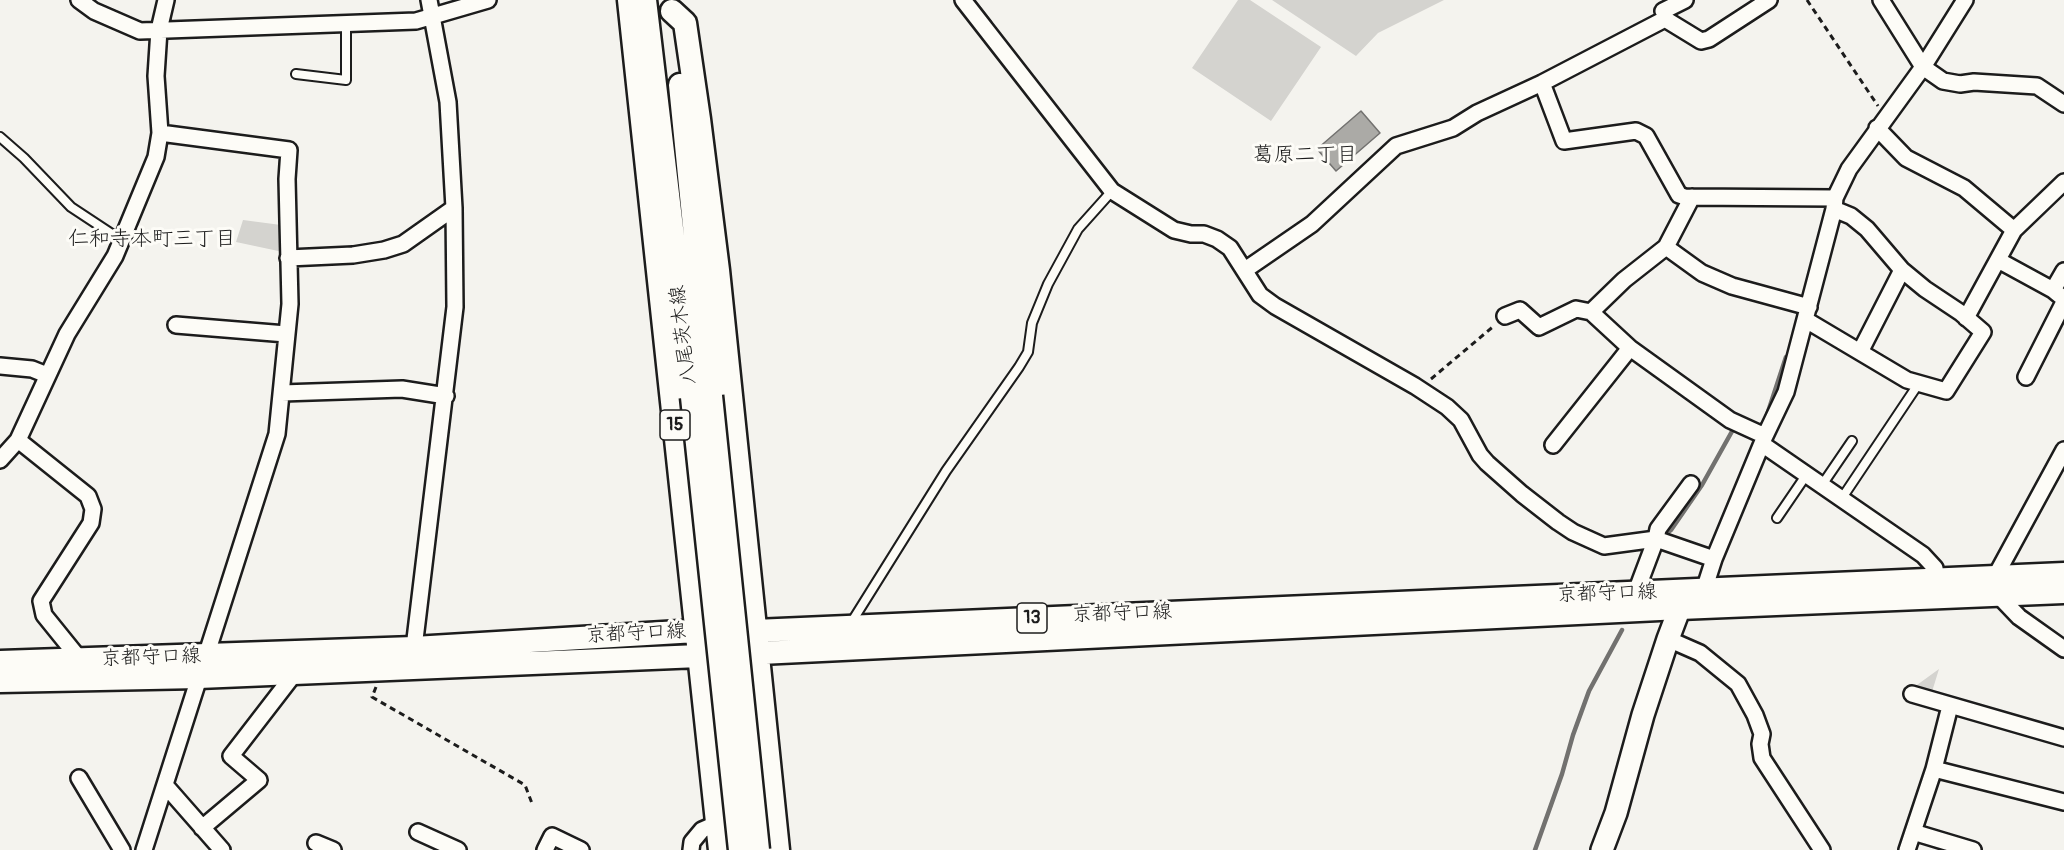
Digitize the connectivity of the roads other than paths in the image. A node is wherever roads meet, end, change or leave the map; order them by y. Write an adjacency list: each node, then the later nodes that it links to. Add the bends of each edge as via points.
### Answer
1 (79, 0): 16 (street, via 94,11 140,31)
2 (166, 0): 16 (street)
3 (429, 0): 14 (street)
4 (488, 0): 14 (street)
5 (629, 0): 73 (main road, 15)
6 (645, 0): 52 (main road, 八尾茨木線 / 15)
7 (963, 0): 25 (street)
8 (1685, 0): 13 (street)
9 (1769, 0): 13 (street, via 1701,41)
10 (1881, 0): 17 (street)
11 (1965, 0): 17 (street)
12 (672, 6): 52 (main road, 八尾茨木線 / 15); 75 (main road, 15, via 685,23 699,119)
13 (1662, 10): 19 (street)
14 (433, 16): 15 (street, via 416,21); 28 (street, via 448,102)
15 (346, 23): 16 (street); 18 (lane, via 346,80)
16 (159, 30): 22 (street, via 156,76)
17 (1923, 67): 20 (street, via 1943,81 1960,84 2037,87); 21 (street)
18 (297, 74)
19 (1542, 82): 26 (street, via 1564,141 1636,130 1646,136 1679,195); 34 (street, via 1453,128 1395,146 1312,224)
20 (2064, 104)
21 (1881, 123): 27 (street, via 1849,169); 29 (street, via 1906,158 1964,188)
22 (160, 133): 30 (street, via 156,157); 32 (street, via 289,150)
23 (0, 138): 30 (lane, via 70,207)
24 (2064, 182): 29 (street)
25 (1112, 191): 34 (street, via 1174,230 1217,239); 72 (lane, via 1078,229 1048,284 1032,323 1028,352 1019,367 946,471)
26 (1692, 197): 27 (street); 31 (street)
27 (1835, 203): 35 (street, via 1867,229); 39 (street)
28 (454, 208): 32 (street, via 403,244 384,250); 51 (street, via 455,307)
29 (2014, 230): 33 (street)
30 (121, 240): 47 (street)
31 (1666, 247): 38 (street); 39 (street, via 1702,273)
32 (288, 258): 43 (street, via 290,304)
33 (1998, 261): 37 (street); 41 (street)
34 (1249, 267): 64 (street, via 1260,295 1275,306 1447,407 1461,420 1487,463 1558,522 1604,546)
35 (1902, 270): 41 (street); 45 (street)
36 (2064, 271): 37 (street)
37 (2060, 297): 48 (street)
38 (1591, 312): 40 (street, via 1576,309 1539,327 1520,310); 44 (street)
39 (1807, 313): 45 (street); 54 (street, via 1786,392)
40 (1506, 316)
41 (1966, 318): 49 (street, via 1983,332 1946,391)
42 (176, 325): 43 (street)
43 (286, 334): 50 (street)
44 (1630, 348): 54 (street); 56 (street)
45 (1860, 352): 49 (street)
46 (0, 366): 47 (street, via 32,369)
47 (47, 375): 53 (street)
48 (2026, 377)
49 (1919, 383): 62 (lane)
50 (282, 393): 51 (street, via 402,389); 81 (street, via 277,434)
51 (446, 396): 78 (street)
52 (701, 396): 106 (main road, 八尾茨木線 / 15, bridge); 107 (main road, 八尾茨木線 / 15, bridge)
53 (18, 440): 58 (street); 79 (street, via 88,496 93,509 90,523 41,601 44,615)
54 (1763, 440): 59 (street); 65 (street)
55 (1852, 441): 61 (lane)
56 (1553, 445)
57 (2064, 450): 67 (street)
58 (0, 460)
59 (1807, 474): 61 (street); 63 (lane)
60 (1691, 484): 64 (street, via 1658,529)
61 (1822, 485): 62 (street)
62 (1842, 498): 68 (street, via 1923,555 1935,568)
63 (1777, 518)
64 (1656, 539): 65 (street); 69 (street)
65 (1714, 559): 71 (street)
66 (2064, 574): 67 (main road, 京都守口線 / 13)
67 (1996, 586): 68 (main road, 京都守口線 / 13); 70 (main road, 京都守口線 / 13); 76 (street, via 2019,617)
68 (1937, 588): 71 (main road, 京都守口線 / 13); 71 (main road, 京都守口線 / 13)
69 (1636, 592): 71 (main road, 京都守口線 / 13); 72 (main road, 京都守口線 / 13)
70 (2064, 592)
71 (1690, 596): 74 (street); 75 (main road, 京都守口線 / 13)
72 (848, 627): 75 (main road, 京都守口線 / 13)
73 (696, 631): 75 (main road, 京都守口線 / 13); 77 (main road, 15); 78 (main road, 京都守口線 / 13)
74 (1668, 639): 109 (street); 110 (street, via 1700,653 1738,684 1762,734 1762,759)
75 (757, 642): 77 (main road, 京都守口線 / 13); 108 (main road, 15)
76 (2064, 649)
77 (699, 656): 78 (main road, 京都守口線 / 13); 92 (main road, 15)
78 (412, 658): 81 (main road, 京都守口線 / 13); 82 (main road, 京都守口線 / 13, via 385,669)
79 (80, 660): 80 (main road, 京都守口線 / 13); 81 (main road, 京都守口線 / 13); 83 (street)
80 (0, 662)
81 (203, 666): 82 (main road, 京都守口線 / 13); 83 (main road, 京都守口線 / 13); 90 (street)
82 (295, 673): 93 (street, via 231,756 259,780)
83 (96, 680): 84 (main road, 京都守口線 / 13)
84 (0, 681)
85 (1912, 694): 86 (street)
86 (1950, 706): 87 (street); 88 (street)
87 (2064, 738)
88 (1934, 769): 91 (street); 95 (street)
89 (79, 778): 97 (street)
90 (165, 785): 93 (street); 98 (street)
91 (2064, 802)
92 (718, 823): 104 (street, via 702,830); 105 (main road, 15)
93 (202, 828): 99 (street)
94 (418, 832): 101 (street)
95 (1913, 832): 111 (street); 112 (street)
96 (316, 843): 100 (street)
97 (122, 850)
98 (144, 850)
99 (222, 850)
100 (333, 850)
101 (458, 850)
102 (544, 850): 103 (street, via 552,836)
103 (581, 850)
104 (691, 850)
105 (720, 850)
106 (740, 850)
107 (758, 850)
108 (778, 850)
109 (1602, 850)
110 (1822, 850)
111 (1908, 850)
112 (1972, 850)

